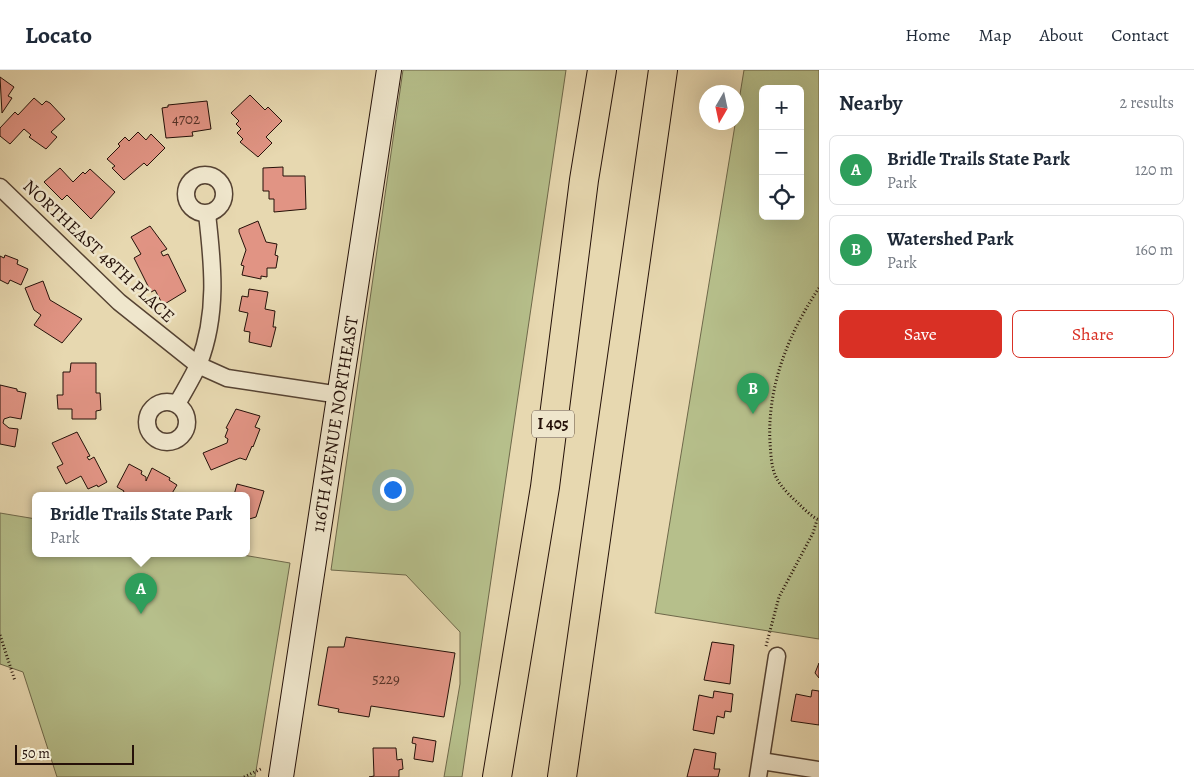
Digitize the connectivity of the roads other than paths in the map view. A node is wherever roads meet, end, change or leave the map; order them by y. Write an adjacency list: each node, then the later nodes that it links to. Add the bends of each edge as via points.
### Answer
1 (389, 70): 7 (street, 116TH AVENUE NORTHEAST)
2 (602, 70): 13 (highway, I 405, via 584,180 545,487)
3 (663, 70): 14 (highway)
4 (0, 187): 6 (street, NORTHEAST 48TH PLACE, via 119,302)
5 (207, 214): 6 (street, via 214,290 208,336)
6 (198, 365): 7 (street, NORTHEAST 48TH PLACE, via 227,378); 8 (street)
7 (340, 395): 12 (street, 116TH AVENUE NORTHEAST)
8 (177, 404)
9 (778, 656): 10 (street)
10 (761, 760): 11 (street); 15 (street)
11 (819, 770)
12 (273, 772)
13 (497, 777)
14 (562, 777)
15 (758, 777)

